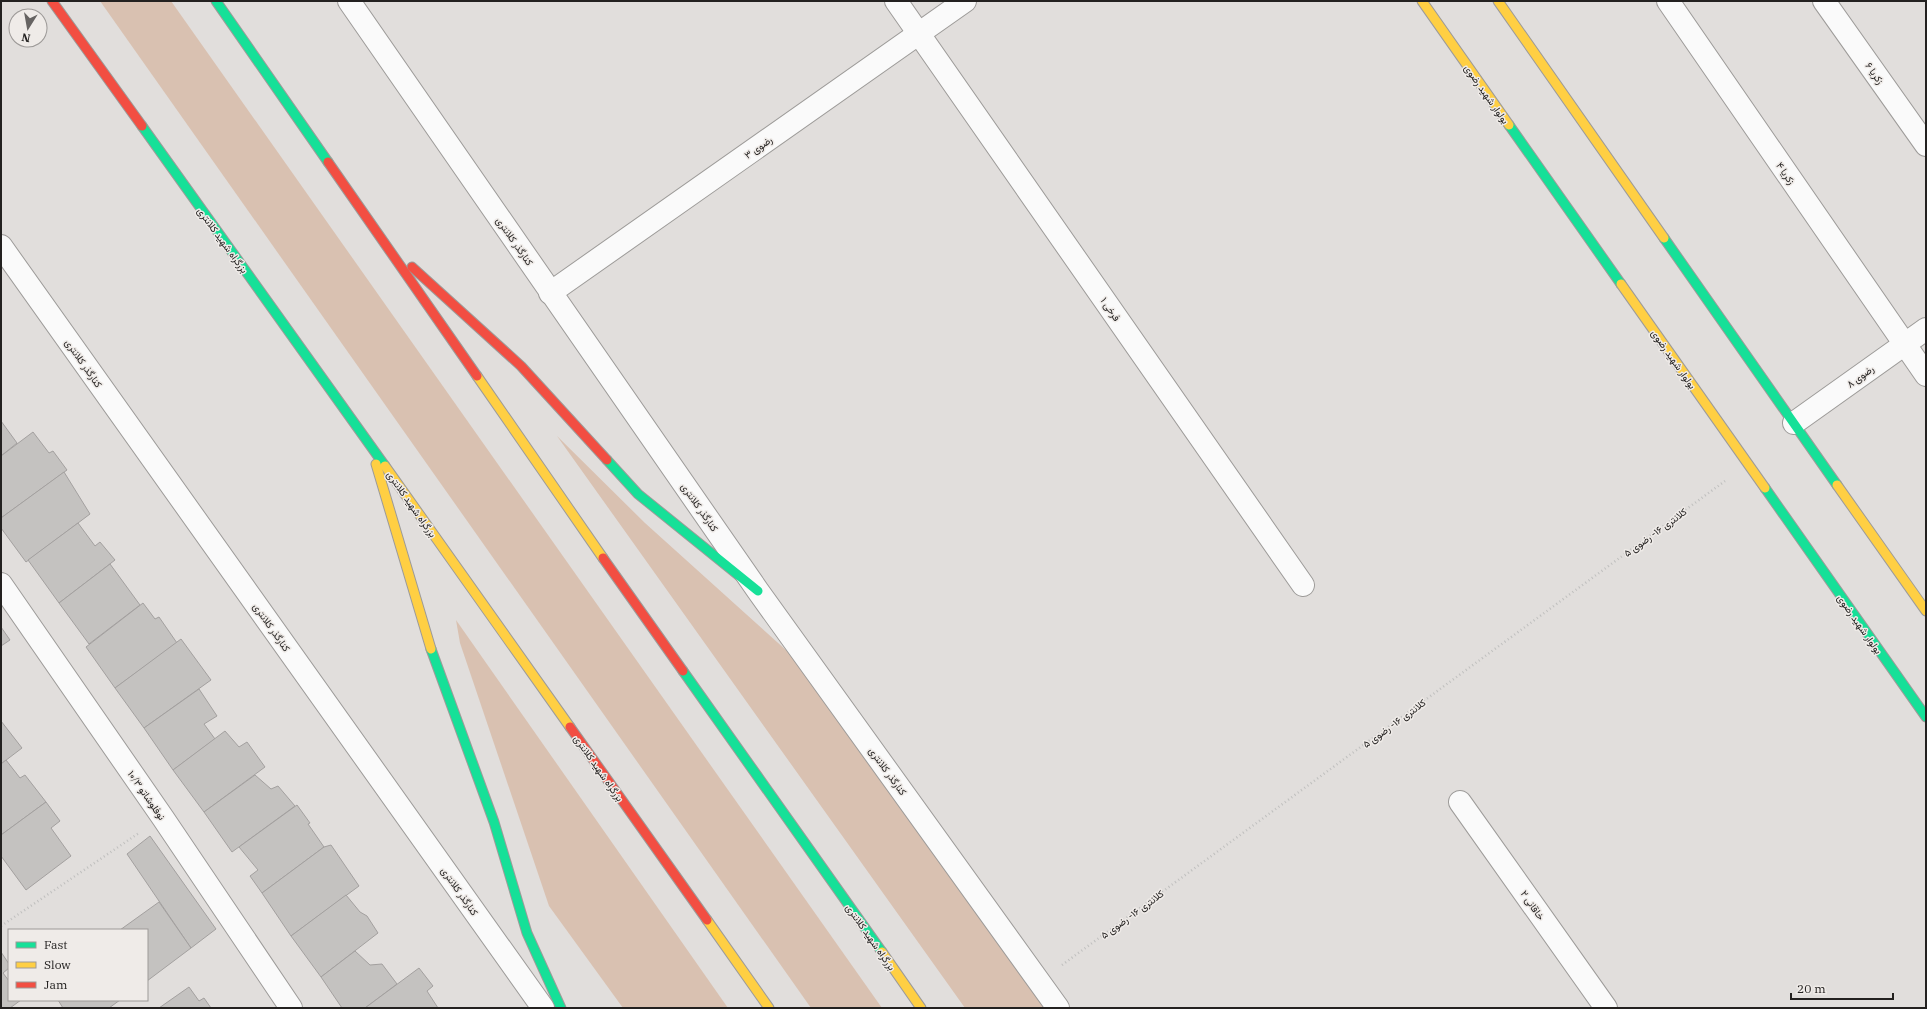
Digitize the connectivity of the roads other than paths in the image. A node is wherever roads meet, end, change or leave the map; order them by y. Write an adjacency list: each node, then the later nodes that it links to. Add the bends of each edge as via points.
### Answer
1 (52, 1): 19 (main road, بزرگراه شهید کلانتری)
2 (216, 1): 12 (main road, بزرگراه شهید کلانتری)
3 (349, 1): 14 (street, کنارگذر کلانتری)
4 (896, 1): 10 (street, فرخی ۱)
5 (965, 1): 10 (street, رضوی ۳)
6 (1422, 1): 24 (main road, بولوار شهید رضوی)
7 (1498, 1): 18 (main road)
8 (1668, 1): 16 (street, زکریا ۴)
9 (1824, 1): 11 (street, زکریا ۶)
10 (919, 34): 14 (street, رضوی ۳); 21 (street, فرخی ۱)
11 (1926, 144)
12 (384, 242): 22 (main road, via 521,366 638,494); 30 (main road, بزرگراه شهید کلانتری, via 584,531)
13 (3, 253): 27 (street, کنارگذر کلانتری)
14 (550, 293): 22 (street, کنارگذر کلانتری)
15 (1926, 329): 16 (street, رضوی ۸)
16 (1904, 345): 17 (street, زکریا ۴); 18 (street, رضوی ۸)
17 (1926, 375)
18 (1794, 423): 23 (main road)
19 (371, 446): 28 (main road, via 438,671 494,822 527,933); 29 (main road, بزرگراه شهید کلانتری)
20 (1, 584): 26 (street, نوفلوشاتو ۱۰/۳)
21 (1303, 585)
22 (758, 591): 31 (street, کنارگذر کلانتری)
23 (1926, 611)
24 (1926, 717)
25 (1460, 802): 32 (street, خاقانی ۲)
26 (291, 1008)
27 (543, 1008)
28 (561, 1008)
29 (769, 1008)
30 (921, 1008)
31 (1058, 1008)
32 (1606, 1008)

